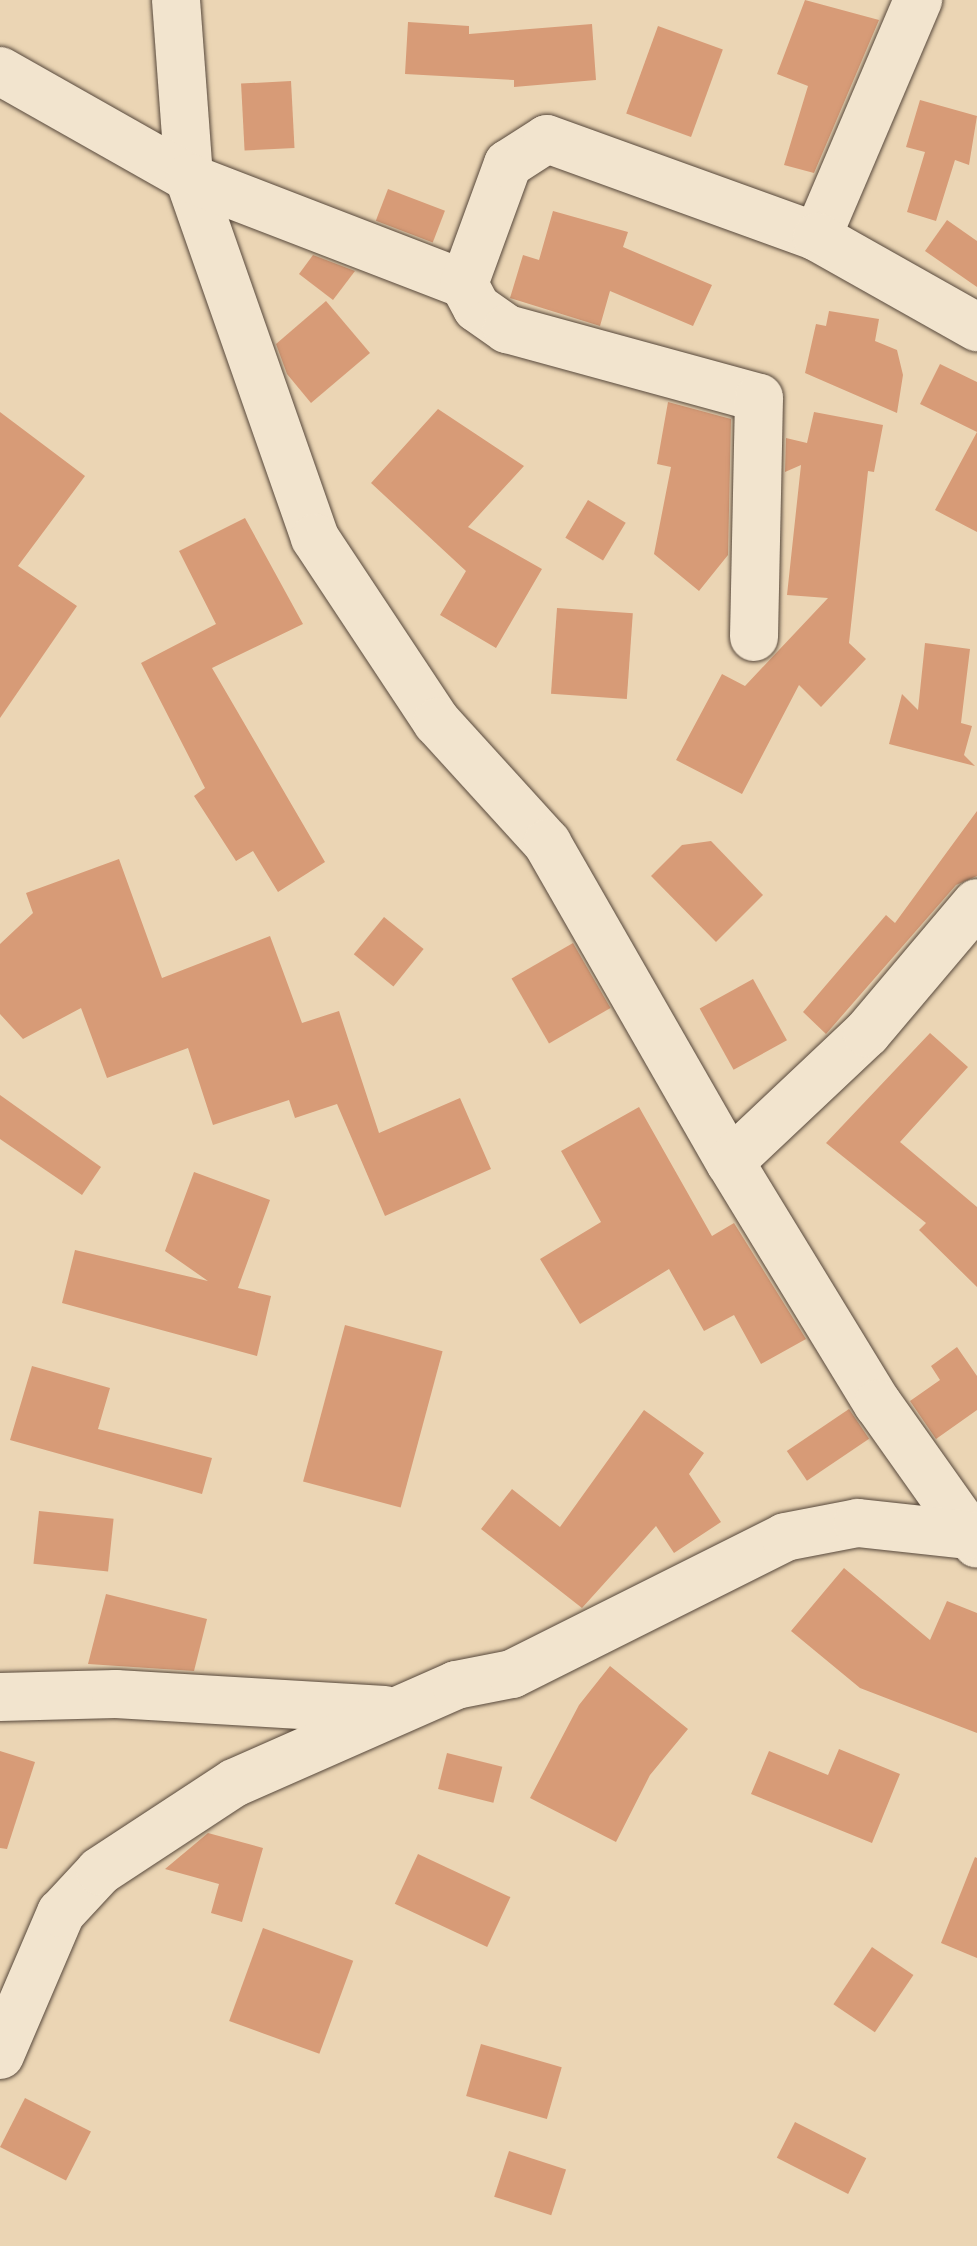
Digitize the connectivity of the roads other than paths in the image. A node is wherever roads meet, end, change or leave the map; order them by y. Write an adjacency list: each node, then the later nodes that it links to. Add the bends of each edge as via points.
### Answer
1 (176, 0): 4 (street)
2 (918, 0): 5 (street)
3 (0, 71): 4 (street)
4 (189, 178): 6 (street); 10 (street, via 316,538 437,722 547,843)
5 (817, 237): 6 (street, via 547,138 508,164); 7 (street)
6 (464, 284): 8 (street, via 477,308 507,329 759,398)
7 (977, 327)
8 (754, 638)
9 (977, 903): 10 (street, via 867,1033)
10 (730, 1162): 11 (street)
11 (973, 1540): 13 (street, via 858,1523 785,1537 512,1674 456,1685)
12 (0, 1697): 13 (street, via 116,1694)
13 (398, 1711): 14 (street, via 234,1783 100,1871 60,1913)
14 (0, 2055)

